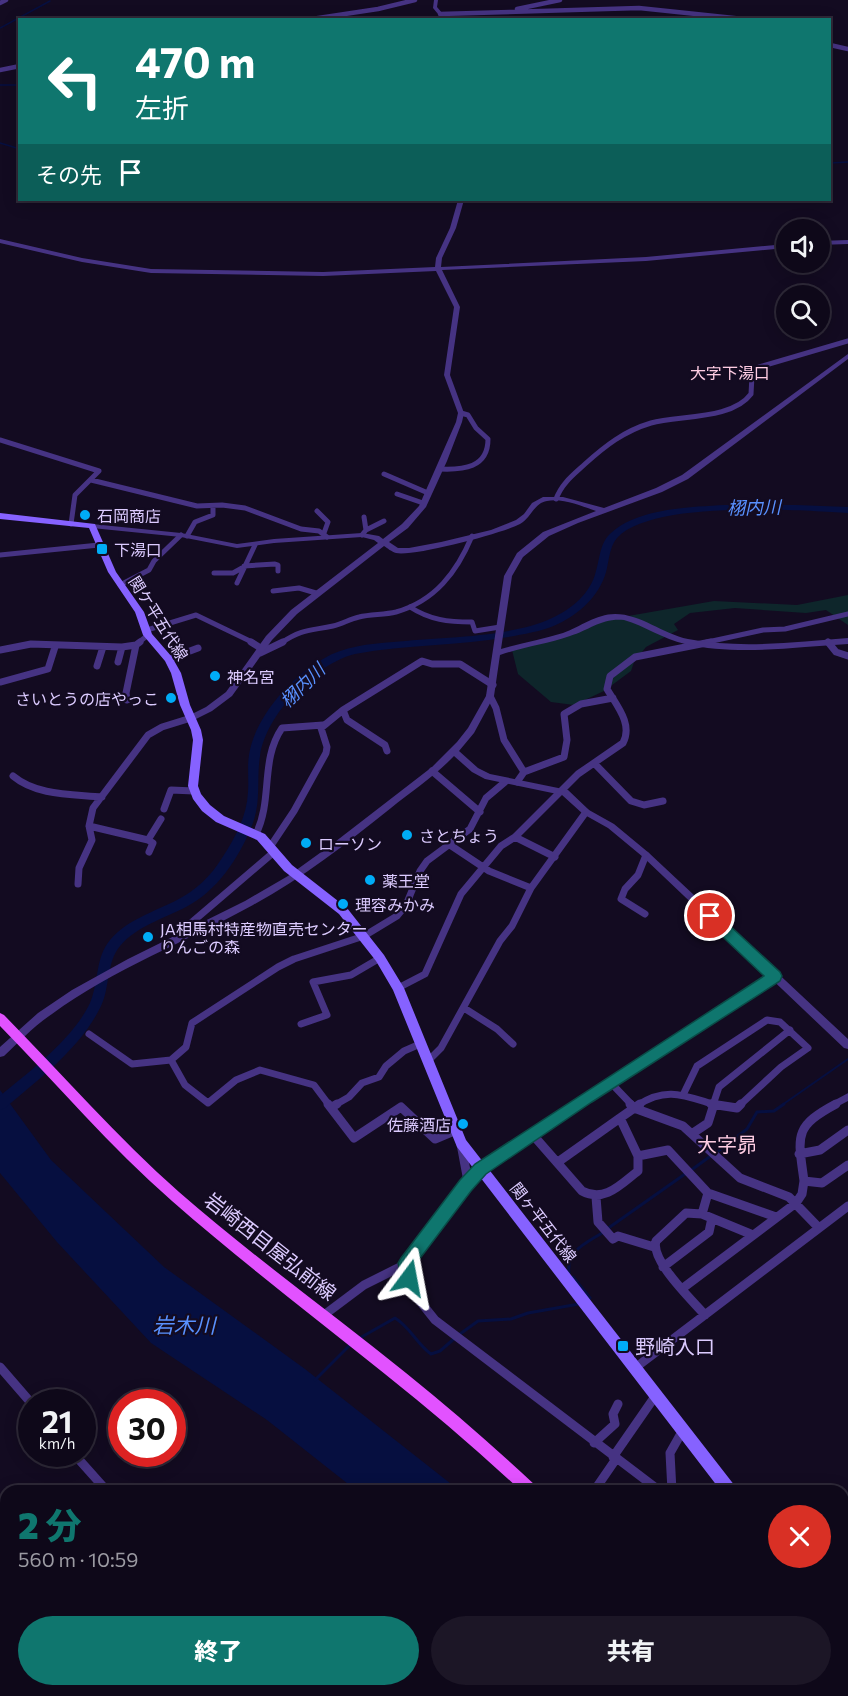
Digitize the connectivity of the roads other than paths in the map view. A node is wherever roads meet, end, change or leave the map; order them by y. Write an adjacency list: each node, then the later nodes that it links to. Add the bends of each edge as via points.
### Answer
1 (5, 0): 5 (street)
2 (415, 0): 8 (street)
3 (436, 0): 7 (street, via 435,8)
4 (560, 0): 6 (street)
5 (0, 3)
6 (515, 10): 7 (street); 10 (street, via 639,8)
7 (440, 14): 9 (street)
8 (318, 18)
9 (444, 18)
10 (734, 18)
11 (831, 45): 12 (street)
12 (848, 49)
13 (18, 66): 14 (street)
14 (0, 70)
15 (461, 201): 20 (street)
16 (0, 241): 20 (street, via 105,264 166,272 323,274)
17 (848, 242): 18 (street)
18 (830, 243)
19 (776, 247): 20 (street, via 666,258)
20 (438, 269): 23 (street, via 457,307 447,375)
21 (848, 341): 30 (street, via 752,371 753,391 740,403 645,425 611,441 561,484)
22 (848, 356): 33 (street, via 684,477)
23 (461, 413): 25 (street); 25 (street, via 488,439 488,450 466,470)
24 (0, 440): 27 (street, via 99,471)
25 (440, 469): 28 (street)
26 (384, 474): 28 (street)
27 (91, 480): 32 (street); 38 (street, via 75,495)
28 (428, 493): 31 (street)
29 (397, 494): 31 (street)
30 (556, 499): 33 (street); 43 (street, via 534,503 520,521)
31 (423, 503): 44 (street, via 405,526)
32 (213, 507): 41 (street, via 245,509); 42 (street, via 213,515 195,522)
33 (604, 510): 57 (street, via 546,534 520,555 508,576)
34 (317, 511): 41 (street, via 328,522)
35 (0, 516): 38 (main road)
36 (364, 517): 40 (street)
37 (384, 521): 40 (street)
38 (71, 524): 39 (main road)
39 (92, 526): 42 (street); 45 (main road, 関ケ平五代線)
40 (364, 533): 41 (street); 44 (street)
41 (326, 535): 46 (street)
42 (184, 536): 46 (street, via 237,546); 52 (street, via 148,570)
43 (472, 536): 44 (street, via 397,552); 55 (street, via 450,578)
44 (382, 542): 54 (street)
45 (99, 545): 47 (street); 52 (main road, 関ケ平五代線)
46 (255, 545): 48 (street)
47 (0, 555)
48 (243, 567): 49 (street, via 275,564); 50 (street, via 233,573); 51 (street)
49 (278, 571)
50 (214, 573)
51 (237, 583)
52 (120, 585): 58 (main road, 関ケ平五代線)
53 (273, 591): 54 (street, via 299,588)
54 (316, 593): 69 (street, via 269,638)
55 (410, 607): 57 (street, via 428,619 472,622 475,631); 69 (street, via 305,630 266,652)
56 (848, 614): 61 (street, via 785,630 763,630)
57 (500, 629): 67 (street)
58 (148, 632): 62 (street); 69 (street, via 196,615 244,637); 71 (main road, 関ケ平五代線)
59 (848, 641): 60 (street)
60 (828, 642): 61 (street, via 751,648); 70 (street, via 836,652)
61 (699, 644): 67 (street, via 615,617 569,633); 77 (street, via 635,657 610,676 607,689)
62 (136, 645): 65 (street); 78 (street)
63 (56, 646): 64 (street); 68 (street, via 31,644); 74 (street, via 48,669)
64 (103, 647): 65 (street); 73 (street)
65 (122, 647): 72 (street)
66 (198, 648): 71 (street)
67 (498, 648): 75 (street)
68 (0, 650)
69 (261, 651): 80 (street, via 229,694)
70 (848, 656)
71 (169, 659): 80 (main road, 関ケ平五代線)
72 (118, 662)
73 (97, 666)
74 (1, 682)
75 (493, 685): 76 (street); 79 (street, via 455,663 432,666 422,661)
76 (490, 696): 83 (street, via 474,728); 86 (street, via 512,757)
77 (613, 698): 84 (street, via 625,720 627,735 623,743); 86 (street, via 591,700 564,714 564,758)
78 (127, 700)
79 (343, 710): 81 (street); 82 (street, via 347,720 385,745)
80 (191, 718): 90 (main road, 関ケ平五代線, via 198,740); 92 (street, via 148,735)
81 (323, 725): 99 (street, via 282,728 278,733 267,773 266,807); 103 (street, via 326,753)
82 (387, 752)
83 (455, 752): 85 (street); 88 (street, via 475,770)
84 (594, 763): 91 (street); 93 (street, via 636,804)
85 (432, 771): 95 (street); 108 (street)
86 (524, 772): 89 (street)
87 (13, 776): 92 (street, via 25,786 39,790)
88 (505, 782): 89 (street); 95 (street, via 486,798)
89 (517, 782): 91 (street)
90 (194, 791): 94 (street, via 171,790); 99 (main road, via 213,815)
91 (561, 791): 96 (street); 100 (street)
92 (102, 797): 98 (street, via 93,808)
93 (663, 801)
94 (164, 809)
95 (480, 812): 102 (street, via 470,830)
96 (586, 812): 105 (street, via 611,826); 106 (street)
97 (161, 819): 101 (street)
98 (89, 826): 101 (street); 109 (street, via 92,840 79,868)
99 (255, 834): 103 (main road)
100 (516, 837): 106 (street); 107 (street, via 501,846)
101 (148, 840): 104 (street, via 153,843)
102 (450, 845): 107 (street); 113 (street, via 427,861 397,916)
103 (272, 850): 108 (main road); 112 (street, via 195,918 191,923)
104 (149, 852)
105 (646, 855): 111 (street, via 621,899); 115 (street)
106 (555, 857): 110 (street)
107 (482, 869): 110 (street); 116 (street, via 461,894 425,974)
108 (298, 875): 112 (street); 113 (main road, 関ヶ平五代線, via 343,911)
109 (78, 884)
110 (531, 888): 117 (street)
111 (645, 914)
112 (194, 930): 122 (street, via 80,992)
113 (363, 936): 114 (main road, 関ヶ平五代線); 127 (street, via 278,967 192,1023 186,1047)
114 (380, 958): 116 (main road, 関ヶ平五代線); 119 (street, via 351,975 314,982 327,1015)
115 (775, 976): 125 (street); 129 (street)
116 (398, 988): 123 (main road, 関ヶ平五代線)
117 (464, 1008): 124 (street); 128 (street, via 441,1048)
118 (0, 1018): 122 (main road, 岩崎西目屋弘前線)
119 (301, 1024)
120 (790, 1030): 130 (street, via 774,1020 761,1023 697,1066); 132 (street, via 719,1087); 132 (street, via 808,1048 737,1108)
121 (89, 1034): 127 (street, via 132,1064)
122 (18, 1036): 126 (street); 161 (main road, 岩崎西目屋弘前線, via 129,1154)
123 (420, 1044): 128 (main road, 関ヶ平五代線); 133 (street, via 404,1051 379,1077 362,1083)
124 (513, 1044)
125 (848, 1045)
126 (4, 1049)
127 (171, 1060): 133 (street, via 185,1085 208,1103 236,1079 268,1071 300,1084 314,1085)
128 (427, 1062): 137 (main road, 関ヶ平五代線)
129 (611, 1083): 134 (street); 139 (street)
130 (683, 1095): 132 (street); 134 (street, via 660,1094)
131 (848, 1097): 141 (street, via 805,1123 798,1138)
132 (714, 1106): 138 (street, via 708,1123)
133 (332, 1107): 137 (street, via 354,1138 401,1107 435,1139)
134 (634, 1108): 135 (street); 138 (street)
135 (620, 1118): 142 (street); 143 (street)
136 (848, 1130): 141 (street, via 813,1154)
137 (454, 1131): 140 (main road, 関ヶ平五代線)
138 (693, 1133): 150 (street, via 740,1178 781,1192)
139 (533, 1135): 143 (street); 145 (street)
140 (461, 1143): 145 (main road, 関ヶ平五代線); 147 (street)
141 (800, 1154): 146 (street)
142 (638, 1156): 148 (street, via 668,1150); 149 (street, via 638,1171 604,1196)
143 (558, 1162): 149 (street, via 582,1191)
144 (848, 1166): 146 (street, via 822,1183)
145 (481, 1169): 147 (street); 164 (main road, 関ヶ平五代線)
146 (804, 1181): 150 (street, via 802,1194)
147 (465, 1186): 158 (street)
148 (708, 1193): 152 (street); 153 (street)
149 (596, 1197): 157 (street, via 598,1222 613,1239 618,1236)
150 (795, 1203): 153 (street); 155 (street)
151 (848, 1206): 155 (street)
152 (702, 1214): 154 (street); 157 (street, via 686,1213)
153 (776, 1217): 156 (street)
154 (712, 1218): 156 (street); 159 (street, via 709,1232)
155 (819, 1228): 162 (street)
156 (753, 1235): 160 (street)
157 (654, 1247): 159 (street)
158 (406, 1263): 161 (street, via 364,1285); 169 (street, via 415,1295 452,1335)
159 (663, 1267): 160 (street)
160 (683, 1288): 162 (street)
161 (324, 1315): 173 (main road, 岩崎西目屋弘前線, via 493,1453)
162 (705, 1315): 164 (street)
163 (0, 1367): 165 (street)
164 (634, 1368): 166 (main road, 関ヶ平五代線)
165 (19, 1389)
166 (656, 1395): 168 (main road, 関ヶ平五代線); 170 (street)
167 (618, 1404): 169 (street, via 613,1411 615,1424)
168 (682, 1430): 176 (street, via 670,1453); 177 (main road, 関ヶ平五代線)
169 (594, 1443): 170 (street)
170 (614, 1458): 174 (street); 175 (street)
171 (86, 1467): 172 (street)
172 (102, 1485)
173 (525, 1485)
174 (598, 1485)
175 (652, 1485)
176 (672, 1485)
177 (725, 1485)

